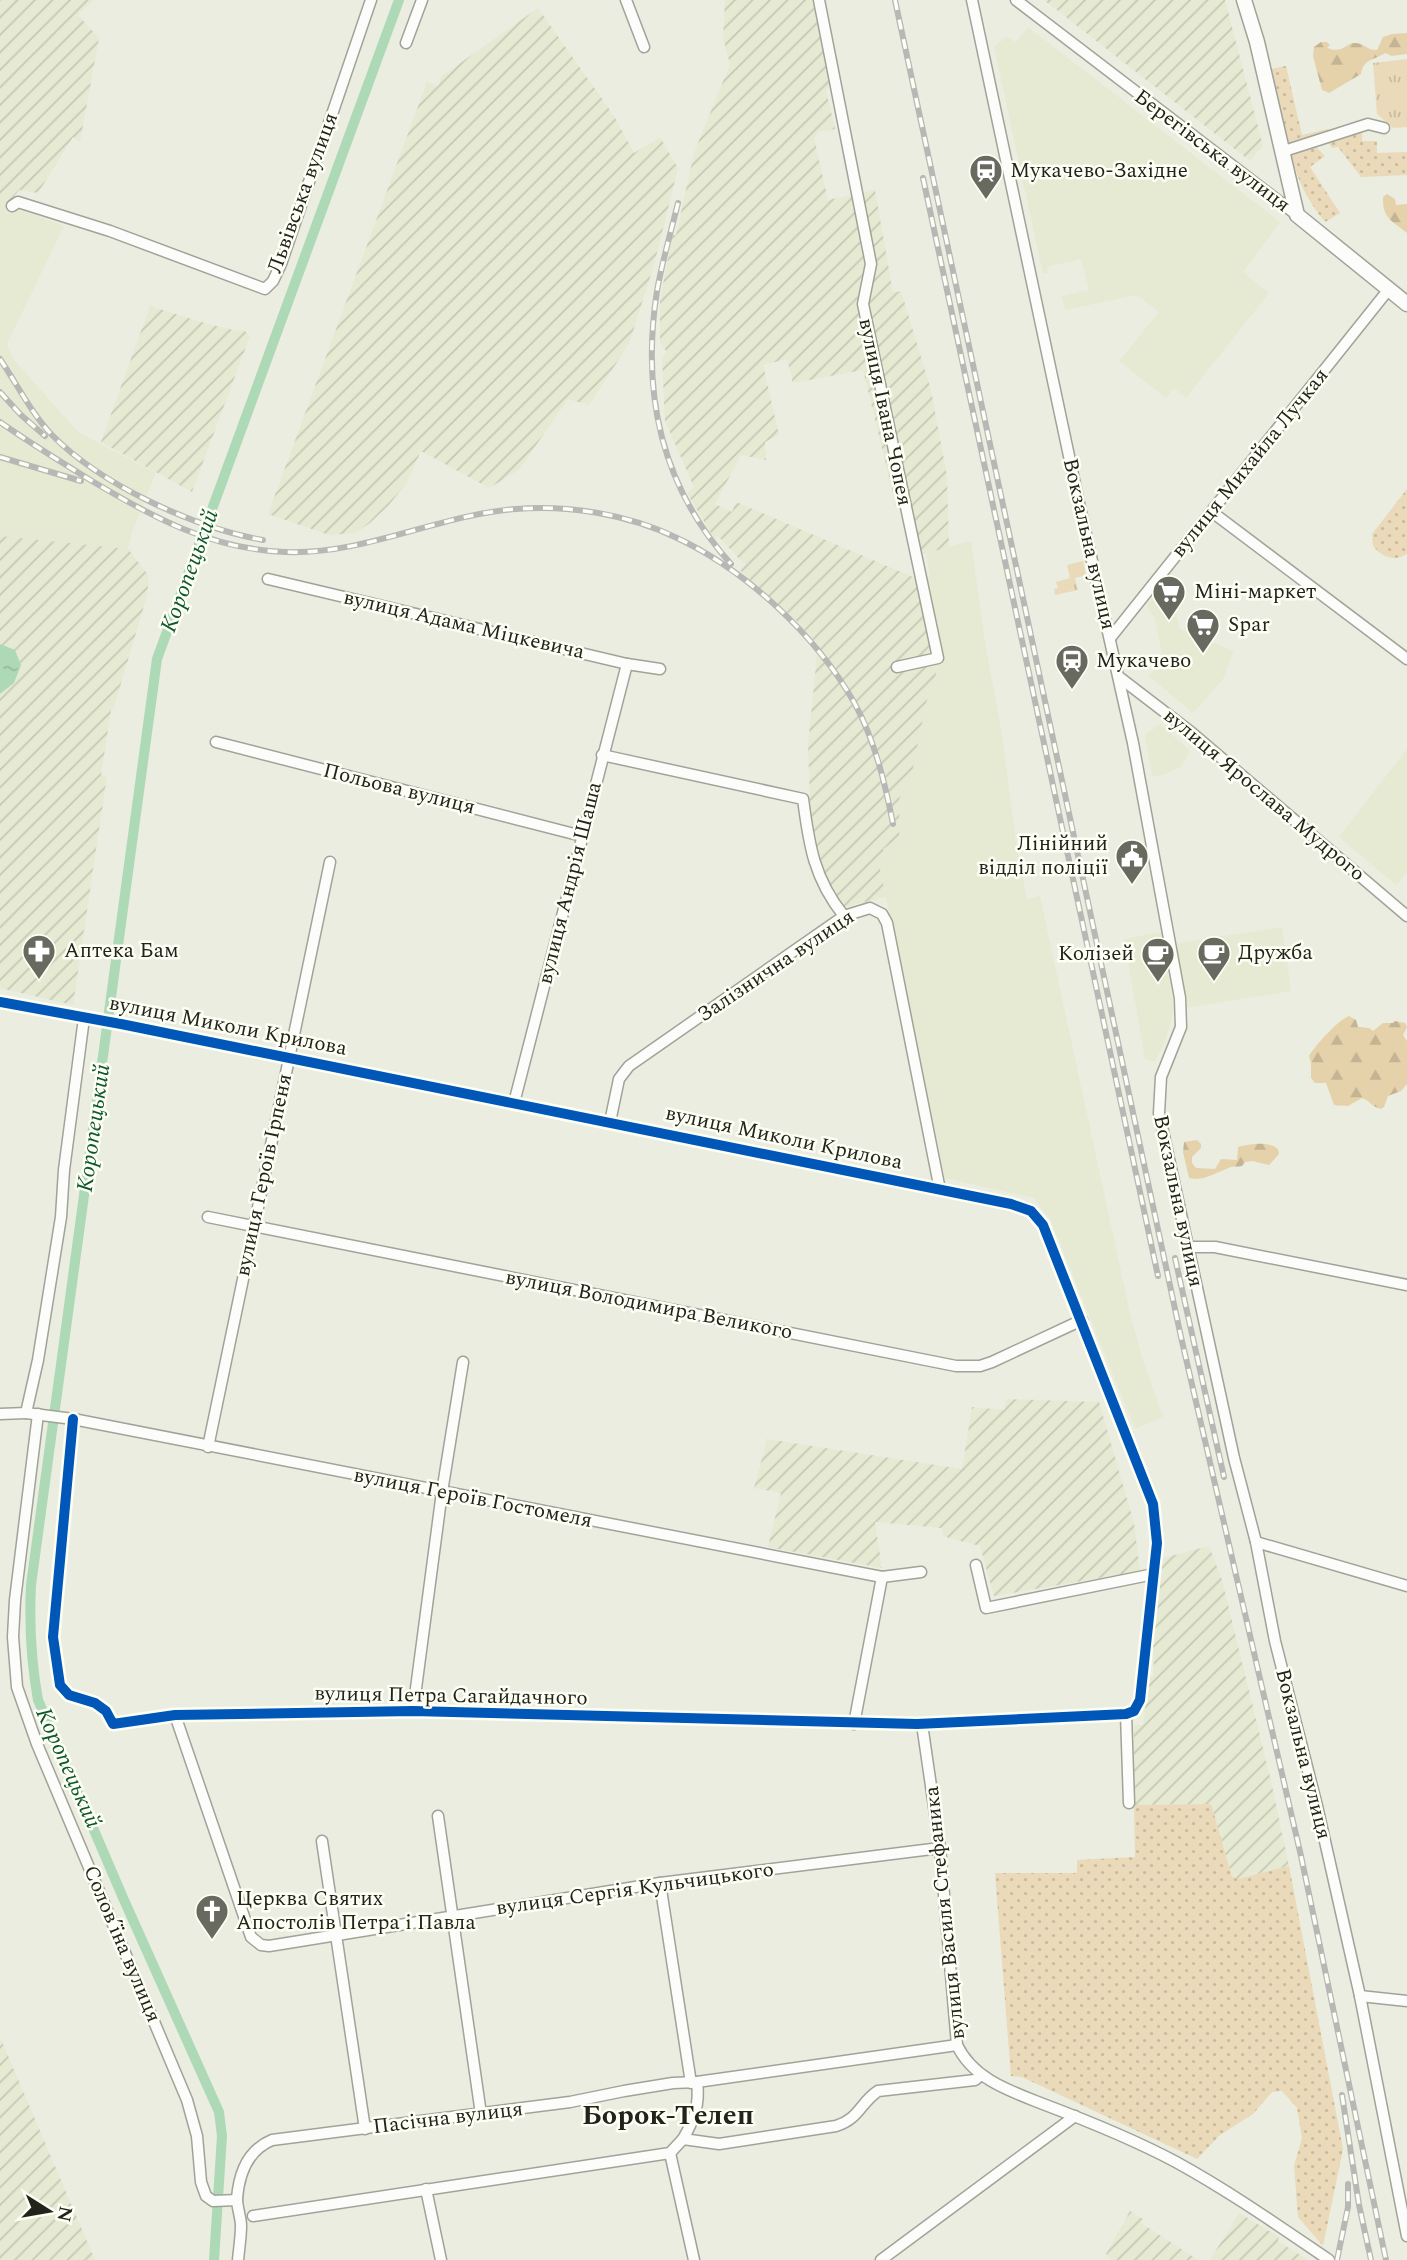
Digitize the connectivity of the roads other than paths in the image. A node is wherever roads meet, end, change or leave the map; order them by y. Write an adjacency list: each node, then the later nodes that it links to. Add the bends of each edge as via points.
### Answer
1 (371, 0): 12 (street, Львівська вулиця, via 281,264 265,289 32,205 18,202)
2 (422, 0): 8 (street)
3 (626, 0): 9 (street)
4 (819, 0): 21 (street, вулиця Івана Чопея, via 871,264 863,304 938,658)
5 (972, 0): 18 (street, Вокзальна вулиця)
6 (1016, 0): 13 (street, Берегівська вулиця)
7 (1244, 0): 11 (main road)
8 (406, 43)
9 (644, 47)
10 (1384, 128): 11 (street, via 1368,124)
11 (1282, 152): 13 (main road)
12 (12, 206)
13 (1297, 215): 14 (main road, Берегівська вулиця)
14 (1389, 289): 15 (main road, Берегівська вулиця); 16 (street, вулиця Михайла Лучкая)
15 (1407, 304)
16 (1212, 512): 18 (street, вулиця Михайла Лучкая); 19 (street)
17 (268, 579): 20 (street, вулиця Адама Міцкевича)
18 (1111, 637): 23 (street, Вокзальна вулиця)
19 (1407, 659)
20 (627, 664): 22 (street, вулиця Адама Міцкевича); 25 (street, вулиця Андрія Шаша)
21 (897, 667)
22 (660, 669)
23 (1119, 677): 29 (street, вулиця Ярослава Мудрого, via 1192,733); 38 (street, Вокзальна вулиця, via 1180,998 1181,1027 1161,1077 1158,1101)
24 (216, 742): 26 (street, Польова вулиця)
25 (602, 755): 26 (street, вулиця Андрія Шаша); 28 (street, via 803,799 814,864)
26 (582, 836): 33 (street, вулиця Андрія Шаша)
27 (330, 862): 32 (street, вулиця Героїв Ірпеня)
28 (844, 916): 34 (street, Залізнична вулиця, via 629,1066 619,1079); 35 (street, Залізнична вулиця, via 870,908 883,914 887,923)
29 (1407, 916)
30 (0, 1002): 31 (street, вулиця Миколи Крилова)
31 (90, 1019): 32 (street, вулиця Миколи Крилова); 43 (street, Соловʼїна вулиця, via 38,1360)
32 (288, 1058): 33 (street, вулиця Миколи Крилова); 37 (street, вулиця Героїв Ірпеня)
33 (514, 1103): 34 (street, вулиця Миколи Крилова)
34 (610, 1122): 35 (street, вулиця Миколи Крилова)
35 (940, 1190): 40 (street, вулиця Миколи Крилова, via 1031,1211 1043,1225)
36 (208, 1217): 37 (street, вулиця Володимира Великого)
37 (253, 1226): 40 (street, вулиця Володимира Великого, via 956,1366 992,1362); 45 (street, вулиця Героїв Ірпеня)
38 (1187, 1247): 39 (street, via 1215,1247); 47 (street, Вокзальна вулиця)
39 (1407, 1285)
40 (1082, 1320): 50 (street, вулиця Миколи Крилова, via 1153,1504 1157,1535)
41 (463, 1362): 46 (street)
42 (0, 1414): 43 (street, вулиця Героїв Гостомеля)
43 (37, 1414): 44 (street, вулиця Героїв Гостомеля); 76 (street, Соловʼїна вулиця, via 15,1600 17,1687 187,2100 206,2196 213,2201)
44 (68, 1418): 45 (street, вулиця Героїв Гостомеля); 55 (street, вулиця Петра Сагайдачного, via 52,1637 60,1685 69,1695 106,1711 113,1724)
45 (208, 1447): 46 (street, вулиця Героїв Гостомеля)
46 (442, 1492): 51 (street, вулиця Героїв Гостомеля); 53 (street)
47 (1256, 1542): 52 (street); 65 (street, Вокзальна вулиця, via 1275,1641)
48 (976, 1565): 50 (street, via 986,1608)
49 (921, 1572): 51 (street, вулиця Героїв Гостомеля)
50 (1154, 1574): 54 (street, вулиця Миколи Крилова, via 1140,1700 1134,1711)
51 (882, 1577): 56 (street)
52 (1407, 1586)
53 (413, 1711): 55 (street, вулиця Петра Сагайдачного); 56 (street, вулиця Петра Сагайдачного)
54 (1126, 1714): 57 (street, вулиця Петра Сагайдачного); 58 (street)
55 (175, 1715): 64 (street, вулиця Сергія Кульчицького, via 251,1937 269,1946)
56 (854, 1724): 57 (street, вулиця Петра Сагайдачного)
57 (922, 1724): 61 (street, вулиця Василя Стефаника)
58 (1129, 1803)
59 (438, 1816): 63 (street)
60 (322, 1841): 64 (street)
61 (940, 1848): 62 (street, вулиця Сергія Кульчицького); 67 (street, вулиця Василя Стефаника)
62 (660, 1884): 63 (street, вулиця Сергія Кульчицького); 69 (street)
63 (452, 1916): 64 (street, вулиця Сергія Кульчицького); 70 (street)
64 (336, 1935): 72 (street)
65 (1360, 1996): 66 (street); 78 (street, Вокзальна вулиця)
66 (1407, 2001)
67 (957, 2045): 68 (street, вулиця Василя Стефаника); 69 (street, Пасічна вулиця)
68 (981, 2075): 71 (street, вулиця Василя Стефаника); 73 (street, via 975,2080 878,2091 854,2119 836,2126 719,2144)
69 (694, 2082): 70 (street, Пасічна вулиця); 73 (street, via 698,2107)
70 (481, 2114): 72 (street, Пасічна вулиця)
71 (1075, 2116): 82 (street); 83 (street, вулиця Василя Стефаника, via 1212,2182)
72 (366, 2129): 76 (street, Пасічна вулиця, via 272,2140 260,2146 250,2155)
73 (683, 2139): 74 (street)
74 (670, 2153): 75 (street); 81 (street)
75 (426, 2189): 77 (street); 80 (street)
76 (232, 2200): 79 (street, via 241,2225)
77 (253, 2216)
78 (1407, 2236)
79 (239, 2260)
80 (441, 2260)
81 (694, 2260)
82 (881, 2260)
83 (1329, 2260)

